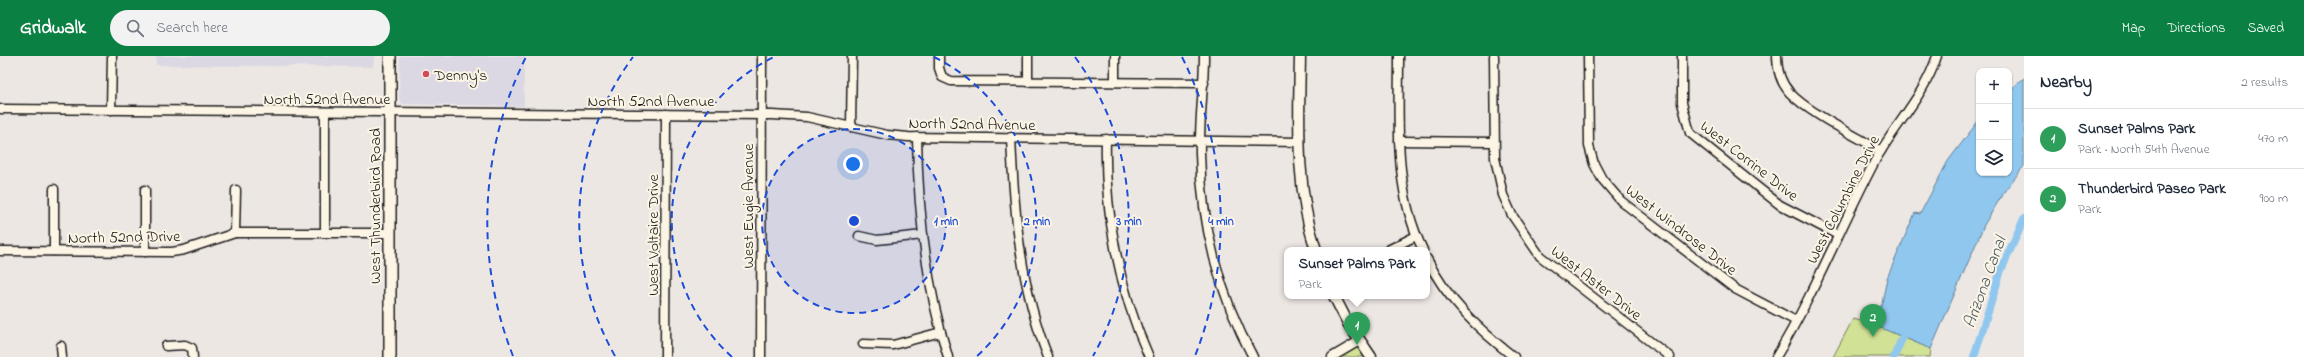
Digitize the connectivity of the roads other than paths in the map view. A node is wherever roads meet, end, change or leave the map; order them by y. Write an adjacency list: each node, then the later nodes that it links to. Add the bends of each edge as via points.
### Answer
1 (112, 56): 20 (street)
2 (390, 56): 22 (main road, West Thunderbird Road)
3 (762, 56): 24 (street, West Eugie Avenue)
4 (852, 56): 25 (street)
5 (939, 56): 16 (street, via 942,77 951,81)
6 (1028, 56): 16 (street)
7 (1116, 56): 17 (street)
8 (1204, 56): 18 (street)
9 (1300, 56): 31 (street)
10 (1399, 56): 30 (street)
11 (1494, 56): 32 (street, West Aster Drive)
12 (1588, 56): 52 (street, West Windrose Drive, via 1589,146 1602,179 1621,201 1735,289)
13 (1682, 56): 41 (street, West Corrine Drive, via 1682,103 1690,133 1780,205)
14 (1777, 56): 33 (street, via 1782,79 1790,92 1803,104)
15 (1934, 57): 33 (street, West Columbine Drive, via 1924,85)
16 (1028, 82): 17 (street)
17 (1115, 82): 18 (street)
18 (1204, 83): 29 (street)
19 (0, 109): 20 (street, North 52nd Avenue)
20 (111, 110): 21 (street, North 52nd Avenue)
21 (325, 112): 22 (street, North 52nd Avenue); 37 (street)
22 (390, 112): 23 (street, North 52nd Avenue); 39 (main road, West Thunderbird Road)
23 (666, 114): 24 (street, North 52nd Avenue); 61 (street, West Voltaire Drive)
24 (761, 115): 25 (street, North 52nd Avenue, via 807,117); 62 (street, West Eugie Avenue)
25 (851, 127): 27 (street, North 52nd Avenue)
26 (1011, 137): 27 (street, North 52nd Avenue); 28 (street, North 52nd Avenue); 64 (street, via 1014,209 1028,296)
27 (917, 138): 40 (street)
28 (1106, 139): 29 (street, North 52nd Avenue); 65 (street, via 1106,177 1114,242 1133,314)
29 (1200, 140): 31 (street, North 52nd Avenue); 66 (street, via 1201,180 1211,246 1226,295)
30 (1398, 141): 32 (street); 43 (street, via 1402,189)
31 (1299, 142): 44 (street, via 1302,193)
32 (1493, 142): 70 (street, West Aster Drive, via 1503,195 1512,216 1540,256)
33 (1881, 151): 41 (street, West Columbine Drive)
34 (54, 189): 48 (street)
35 (144, 190): 49 (street)
36 (236, 190): 38 (street)
37 (325, 232): 38 (street, North 52nd Drive); 39 (street, North 52nd Drive)
38 (235, 233): 49 (street, North 52nd Drive, via 184,250)
39 (390, 233): 60 (main road, West Thunderbird Road)
40 (923, 235): 42 (street, via 877,240); 53 (street)
41 (1838, 235): 52 (street, West Columbine Drive)
42 (859, 236)
43 (1416, 236): 45 (street); 46 (street)
44 (1315, 247)
45 (1394, 247)
46 (1422, 247)
47 (0, 251): 48 (street, North 52nd Drive)
48 (54, 251): 49 (street, North 52nd Drive)
49 (145, 252)
50 (1430, 264): 69 (street, via 1458,307)
51 (1336, 299): 54 (street)
52 (1796, 321): 71 (street, West Columbine Drive)
53 (941, 332): 55 (street, via 893,345); 63 (street)
54 (1359, 341): 67 (street); 68 (street)
55 (863, 344)
56 (61, 346): 58 (street)
57 (166, 346): 59 (street, via 185,345 192,348)
58 (62, 357)
59 (193, 357)
60 (390, 357)
61 (665, 357)
62 (761, 357)
63 (948, 357)
64 (1048, 357)
65 (1149, 357)
66 (1253, 357)
67 (1332, 357)
68 (1371, 357)
69 (1514, 357)
70 (1670, 357)
71 (1776, 357)

